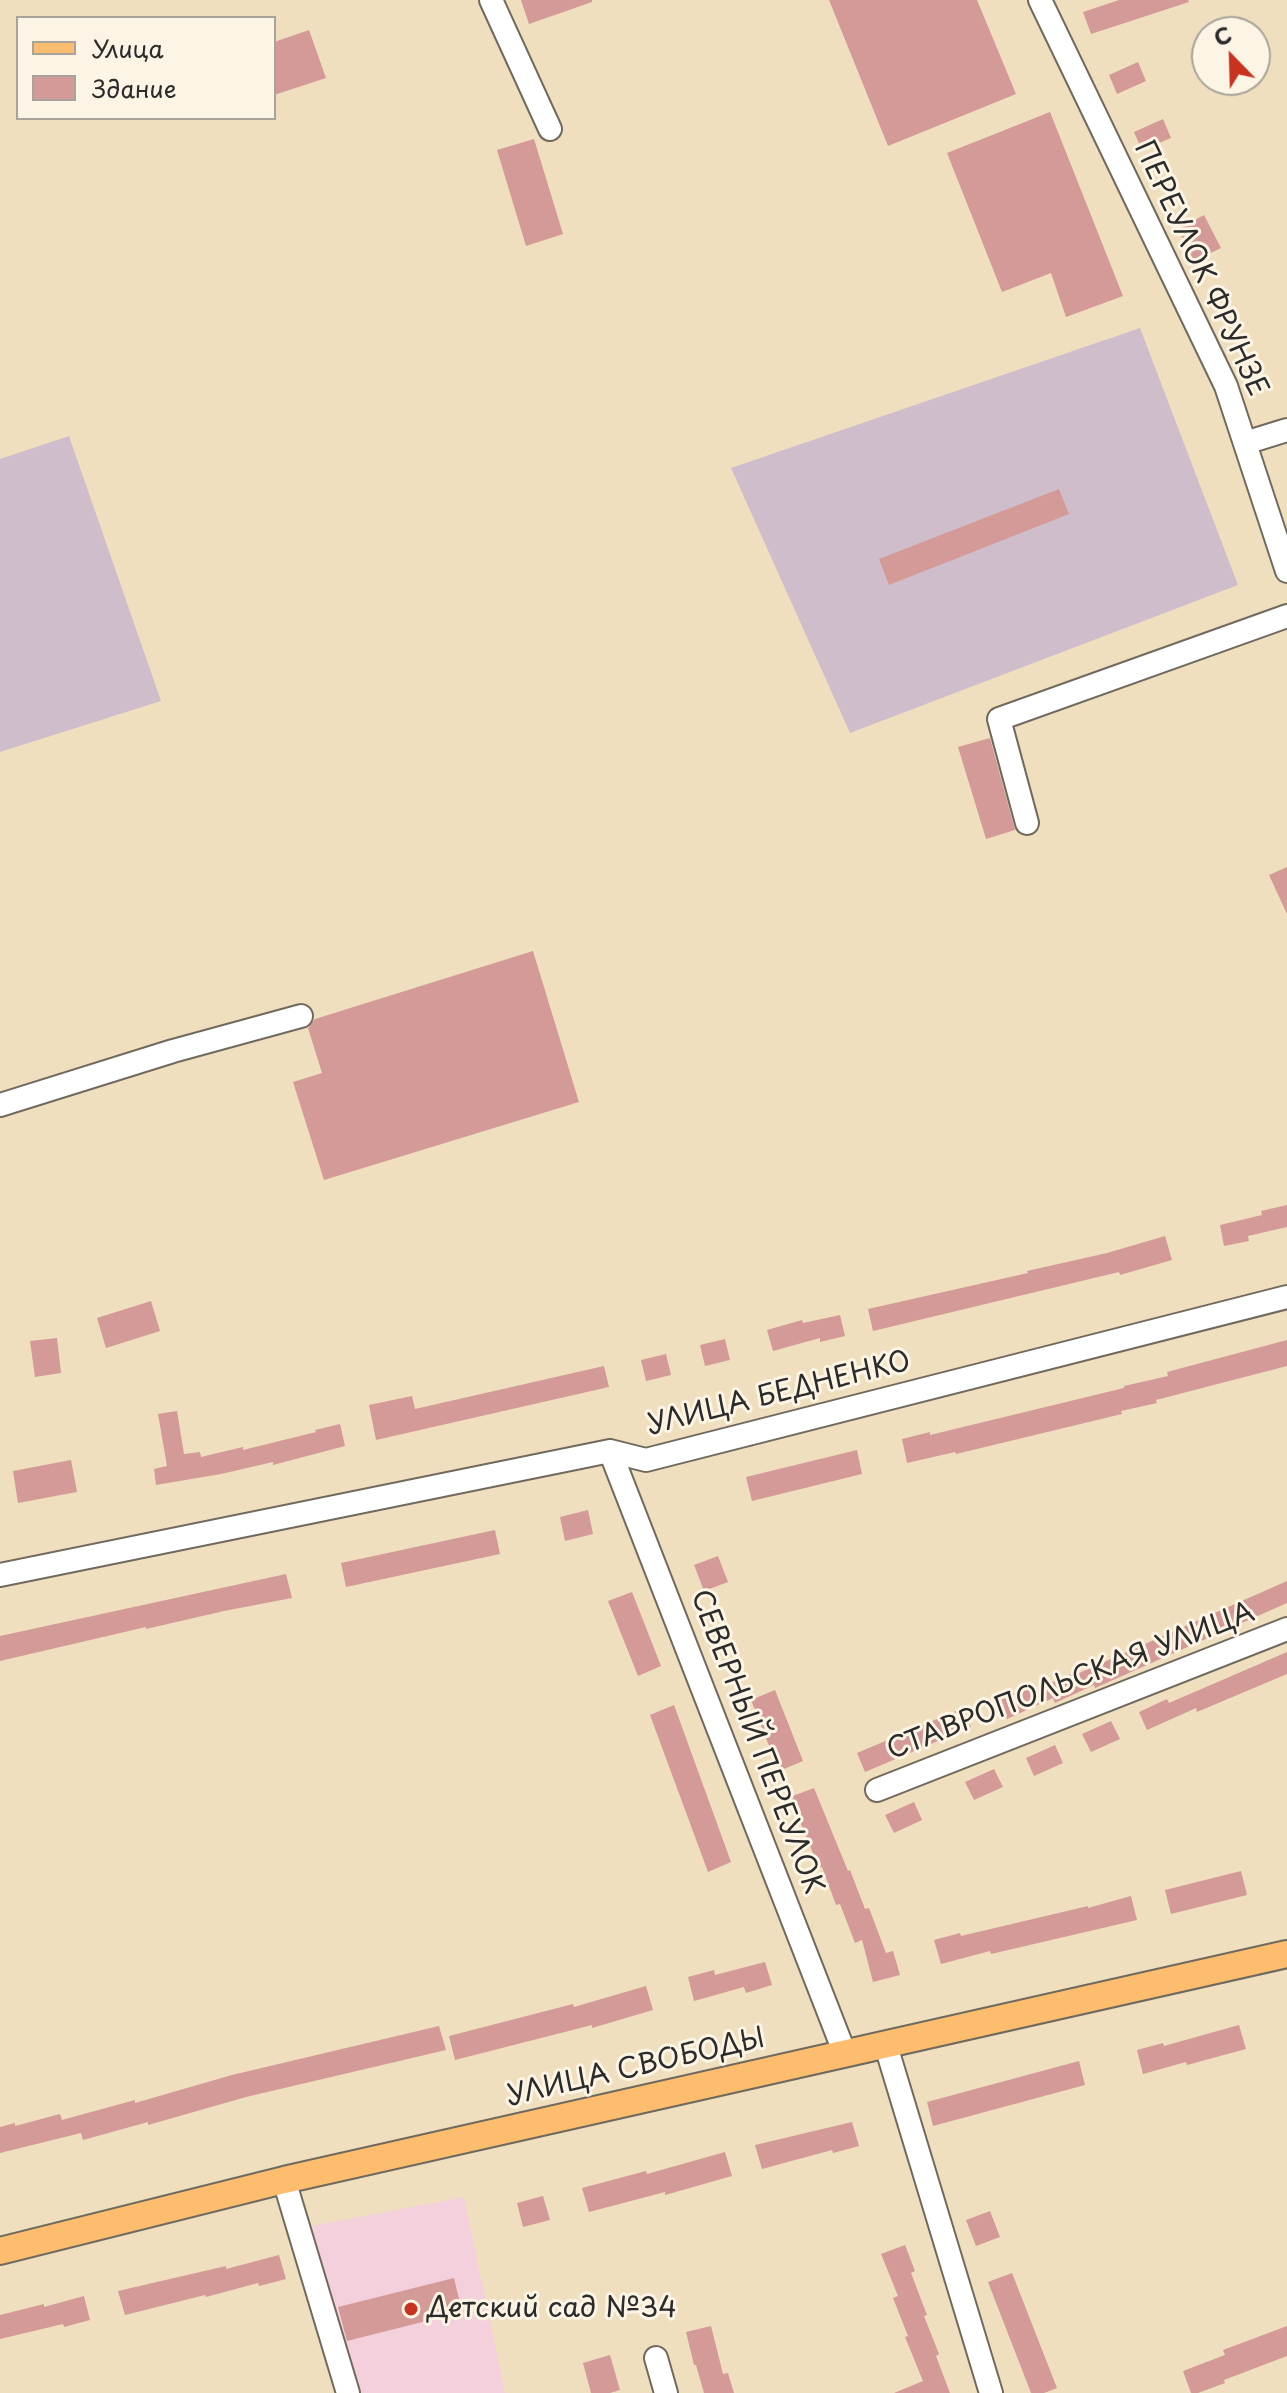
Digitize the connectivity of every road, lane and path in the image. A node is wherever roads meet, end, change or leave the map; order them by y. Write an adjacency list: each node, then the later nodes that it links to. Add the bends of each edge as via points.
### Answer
1 (491, 0): 3 (street)
2 (1040, 0): 5 (street, ПЕРЕУЛОК ФРУНЗЕ, via 1226,386)
3 (550, 129)
4 (1287, 430): 5 (street)
5 (1245, 443): 6 (street, ПЕРЕУЛОК ФРУНЗЕ)
6 (1287, 571)
7 (1287, 616): 8 (street, via 999,719)
8 (1027, 823)
9 (301, 1016): 10 (street)
10 (0, 1105)
11 (1287, 1297): 12 (street, УЛИЦА БЕДНЕНКО, via 646,1460)
12 (610, 1451): 13 (street, УЛИЦА БЕДНЕНКО); 18 (street, СЕВЕРНЫЙ ПЕРЕУЛОК)
13 (0, 1575)
14 (1287, 1629): 15 (street, СТАВРОПОЛЬСКАЯ УЛИЦА)
15 (877, 1790)
16 (1287, 1954): 17 (main road, УЛИЦА СВОБОДЫ)
17 (886, 2046): 18 (main road, УЛИЦА СВОБОДЫ); 24 (street)
18 (845, 2054): 19 (main road, УЛИЦА СВОБОДЫ)
19 (284, 2180): 20 (main road, УЛИЦА СВОБОДЫ); 22 (street)
20 (0, 2251)
21 (656, 2358): 23 (street)
22 (348, 2393)
23 (666, 2393)
24 (991, 2393)

